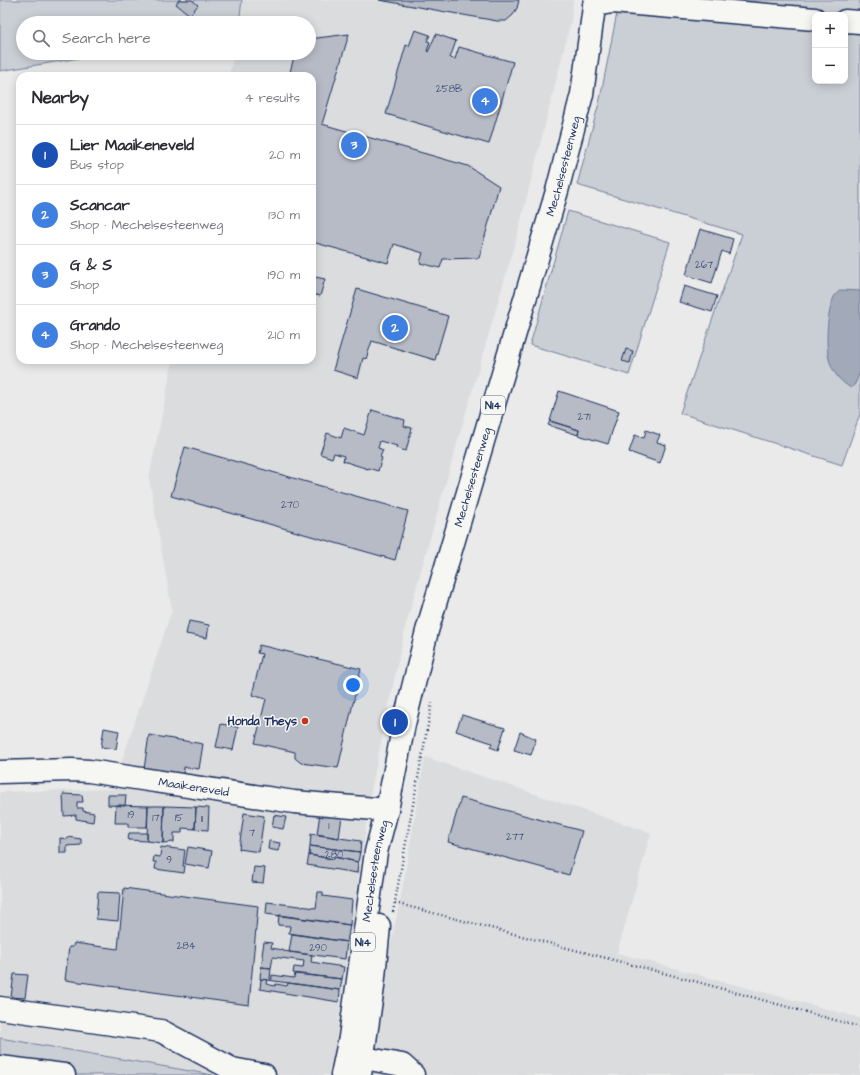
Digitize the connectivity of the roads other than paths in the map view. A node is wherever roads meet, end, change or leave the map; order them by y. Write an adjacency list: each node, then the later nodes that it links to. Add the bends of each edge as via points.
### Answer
1 (595, 2): 2 (main road, Mechelsesteenweg); 6 (main road, Mechelsesteenweg / N14, via 582,94 557,191 426,631)
2 (812, 19)
3 (848, 21): 4 (main road)
4 (860, 22)
5 (0, 772): 6 (main road, Maaikeneveld, via 89,771 294,802)
6 (387, 810): 8 (main road, Mechelsesteenweg / N14, via 387,855); 13 (main road, Mechelsesteenweg / N14, via 376,852 350,1037)
7 (0, 1008): 10 (main road, via 161,1031)
8 (362, 1066): 14 (main road, via 402,1065)
9 (0, 1067): 11 (main road)
10 (231, 1072): 12 (main road)
11 (64, 1075)
12 (264, 1075)
13 (342, 1075)
14 (413, 1075)

